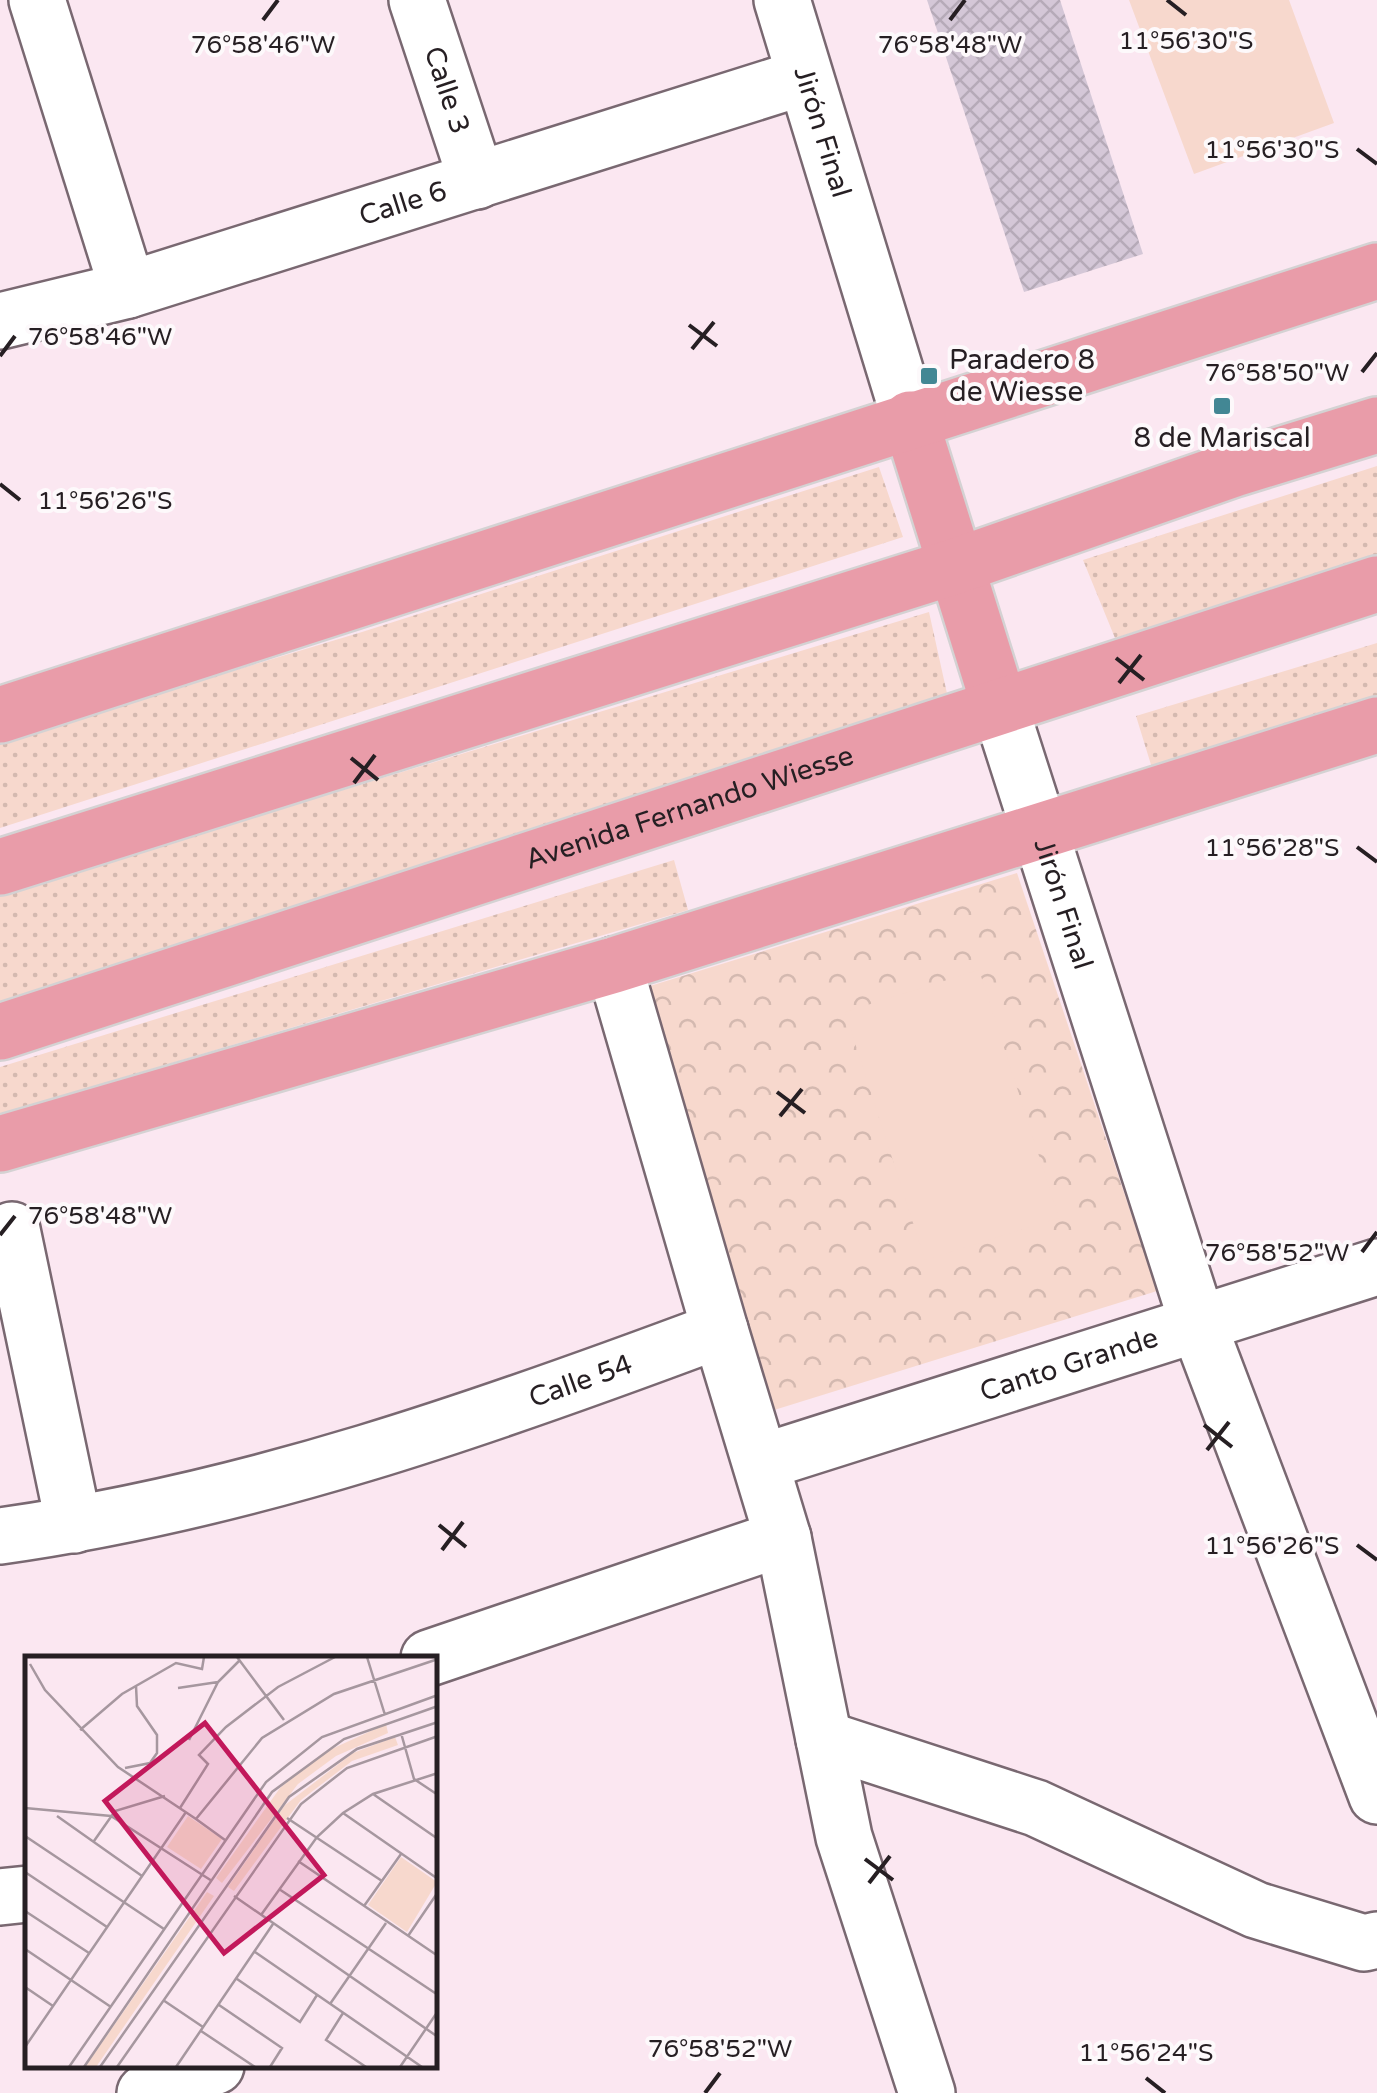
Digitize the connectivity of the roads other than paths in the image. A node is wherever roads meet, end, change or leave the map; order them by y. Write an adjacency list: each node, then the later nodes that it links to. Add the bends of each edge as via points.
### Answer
1 (37, 0): 7 (street)
2 (418, 0): 5 (street, Calle 3)
3 (782, 0): 4 (street, Jirón Final)
4 (804, 77): 5 (street, Calle 6); 9 (street, Jirón Final)
5 (478, 181): 7 (street, Calle 6)
6 (1377, 270): 9 (main road)
7 (128, 290): 8 (street, Calle 6)
8 (0, 321)
9 (910, 419): 11 (main road, Jirón Final); 14 (main road)
10 (1377, 425): 11 (main road)
11 (956, 566): 13 (main road, Jirón Final); 17 (main road)
12 (1377, 584): 13 (main road, Avenida Fernando Wiesse)
13 (999, 704): 16 (street, Jirón Final); 19 (main road, Avenida Fernando Wiesse)
14 (0, 715)
15 (1377, 725): 16 (main road)
16 (1040, 834): 18 (main road); 23 (street, Jirón Final)
17 (0, 867)
18 (614, 965): 20 (main road); 24 (street)
19 (0, 1032)
20 (0, 1144)
21 (12, 1230): 26 (street)
22 (1377, 1267): 23 (street, Canto Grande)
23 (1198, 1324): 25 (street, Canto Grande); 31 (street, Jirón Final)
24 (720, 1330): 25 (street); 26 (street, Calle 54, via 471,1422 210,1498)
25 (762, 1462): 28 (street)
26 (74, 1526): 27 (street, Calle 54)
27 (0, 1536)
28 (783, 1538): 29 (street); 30 (street)
29 (435, 1656)
30 (824, 1738): 34 (street, via 1036,1808 1256,1910 1364,1943); 37 (street, via 844,1837)
31 (1377, 1796)
32 (25, 1894): 33 (street)
33 (0, 1897)
34 (1377, 1940)
35 (211, 2068): 36 (street)
36 (145, 2093)
37 (927, 2093)

